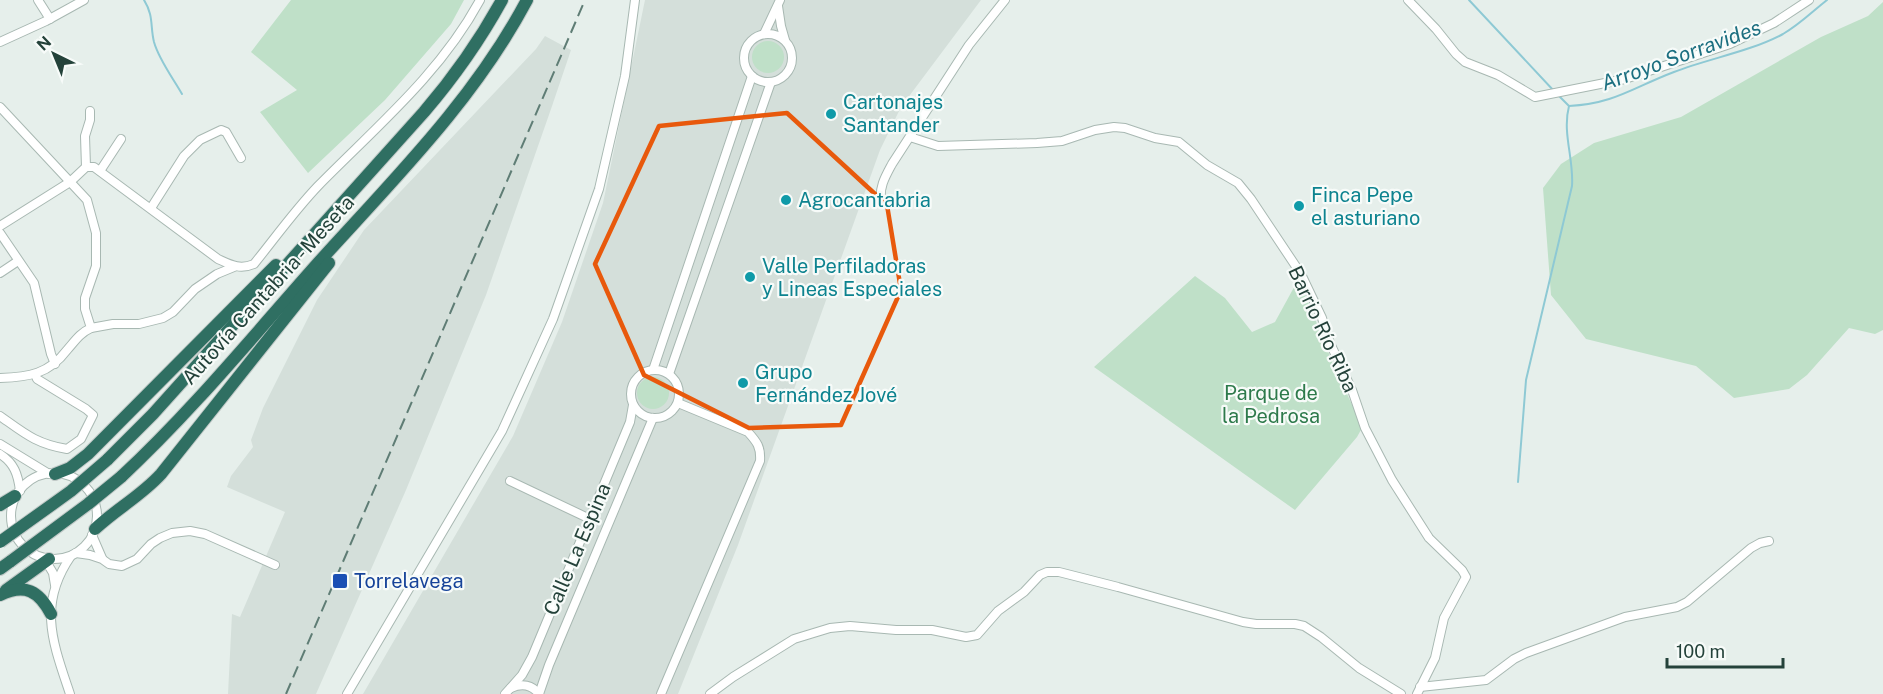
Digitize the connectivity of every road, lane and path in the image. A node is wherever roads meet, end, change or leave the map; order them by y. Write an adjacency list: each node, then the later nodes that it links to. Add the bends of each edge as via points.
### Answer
1 (38, 0): 11 (street)
2 (84, 0): 11 (street)
3 (480, 0): 32 (street, via 450,48 412,94 315,189 254,264)
4 (502, 0): 23 (highway, Autovía Cantabria - Meseta, via 449,82)
5 (526, 0): 17 (highway, Autovía Cantabria - Meseta)
6 (635, 0): 65 (street, via 625,76 598,189 553,319 502,431)
7 (1005, 0): 20 (street, via 969,45)
8 (1408, 0): 9 (street, via 1465,62 1498,75 1535,97 1625,79 1720,47 1774,22)
9 (1809, 0)
10 (779, 3): 12 (street); 13 (street)
11 (50, 19): 14 (street)
12 (764, 33): 13 (street); 15 (street, via 746,47 744,63)
13 (785, 40): 16 (street, via 792,62 785,75)
14 (0, 42)
15 (752, 76): 16 (street); 36 (street)
16 (771, 82): 38 (street)
17 (474, 85): 51 (highway, via 456,114 326,266 161,474); 58 (highway, Autovía Cantabria - Meseta, bridge, via 196,400 121,477)
18 (0, 107): 26 (street)
19 (90, 111): 24 (street, via 85,136)
20 (910, 137): 27 (street, via 883,182); 62 (street, Barrio Río Riba, via 938,146 1037,143 1062,141 1095,130 1125,128 1179,142 1238,183 1301,274 1365,428 1392,480 1429,538 1466,577 1444,618 1435,658)
21 (121, 139): 25 (street)
22 (241, 158): 28 (street, via 226,132 221,130 200,140 184,156)
23 (381, 160): 46 (highway, via 88,454 70,468); 53 (highway, Autovía Cantabria - Meseta, bridge, via 153,414 70,491)
24 (86, 167): 25 (street); 26 (street)
25 (100, 171): 28 (street)
26 (69, 182): 29 (street); 34 (street, via 87,200 96,233 96,266 85,298)
27 (881, 202)
28 (151, 208): 32 (street, via 202,248)
29 (0, 226)
30 (0, 233): 31 (street)
31 (18, 261): 33 (street); 35 (street, via 34,284)
32 (234, 267): 34 (street, via 195,289 163,318)
33 (0, 273)
34 (91, 328): 35 (street, via 77,337)
35 (56, 364): 37 (street)
36 (653, 370): 38 (street); 41 (street, Calle La Espina, via 641,374 633,384)
37 (35, 374): 39 (street); 42 (street, via 93,415 81,439 67,449 48,446)
38 (669, 374): 40 (street, via 679,387)
39 (1, 375)
40 (678, 403): 43 (street, via 668,415); 67 (street, via 748,432 761,448 760,461)
41 (633, 405): 43 (street, via 642,415); 50 (street, Calle La Espina, via 630,422)
42 (0, 416)
43 (653, 418): 66 (street, Calle La Espina)
44 (0, 444): 46 (street)
45 (0, 454): 48 (street, via 14,466)
46 (52, 474): 48 (street, via 33,479); 51 (street, via 70,477 87,490 95,503)
47 (510, 481): 50 (street)
48 (17, 493): 49 (highway); 55 (street, via 11,521 16,536 26,549)
49 (0, 505)
50 (590, 519): 63 (street, Calle La Espina, via 532,657)
51 (93, 532): 54 (street); 56 (street)
52 (1770, 541): 62 (street, Barrio Río Riba, via 1751,548 1677,607 1625,617 1526,652 1486,680)
53 (0, 542)
54 (74, 554): 55 (street); 56 (street); 59 (street)
55 (47, 559): 59 (street); 60 (highway)
56 (102, 559): 57 (street, via 113,565 128,565 160,538 190,531)
57 (275, 565)
58 (0, 569)
59 (55, 587): 61 (street)
60 (0, 594): 61 (highway, via 13,590 32,592 45,602)
61 (51, 614): 64 (street, via 54,644)
62 (1419, 690)
63 (508, 691): 66 (street, Calle La Espina, via 522,685)
64 (70, 694)
65 (347, 694)
66 (539, 694)
67 (661, 694)
68 (710, 694): 69 (street, via 794,639 830,628 977,635 998,611 1047,572 1147,594 1243,622 1304,626)
69 (1401, 694)

